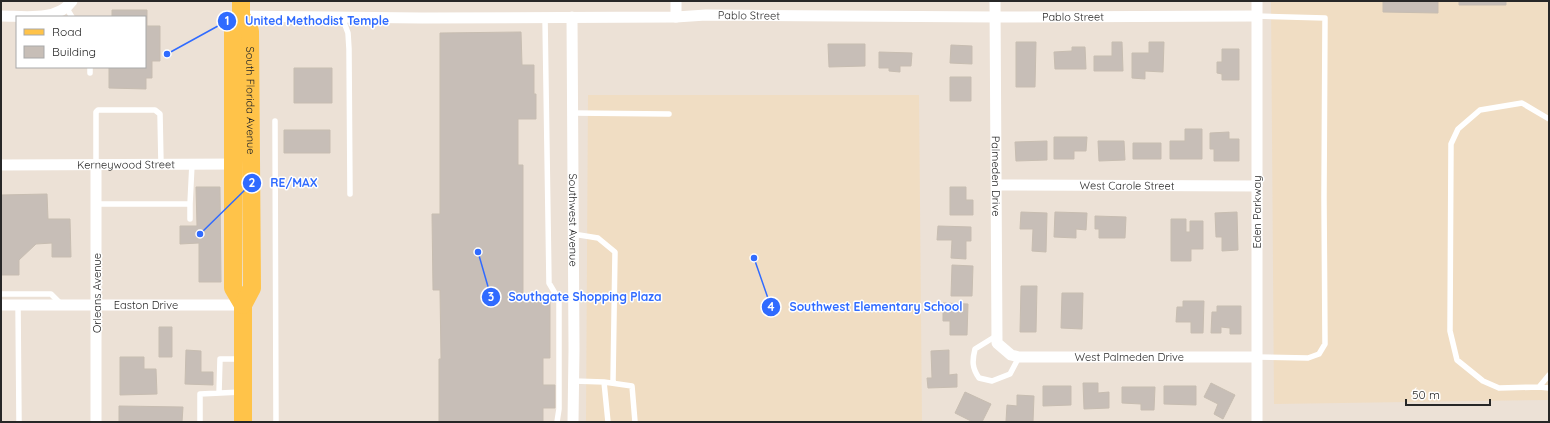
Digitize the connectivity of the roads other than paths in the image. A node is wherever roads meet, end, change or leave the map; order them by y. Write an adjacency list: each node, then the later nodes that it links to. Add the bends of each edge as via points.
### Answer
1 (676, 1): 11 (street)
2 (995, 1): 12 (street, Palmeden Drive)
3 (1257, 1): 8 (street, Eden Parkway)
4 (69, 4): 6 (street, via 60,11 46,16); 7 (lane)
5 (241, 9): 9 (street, Pablo Street); 20 (main road, South Florida Avenue, via 233,29); 21 (main road, South Florida Avenue, via 250,31)
6 (1, 16)
7 (72, 16)
8 (1257, 16): 12 (street, Pablo Street); 25 (street, Eden Parkway); 40 (lane, via 1325,18 1326,344 1319,354 1308,358)
9 (342, 17): 13 (street, Pablo Street); 26 (lane, via 348,33 349,49)
10 (572, 17): 11 (street, Pablo Street); 13 (street, Pablo Street); 14 (street, Southwest Avenue)
11 (676, 17): 12 (street, Pablo Street)
12 (996, 17): 24 (street, Palmeden Drive)
13 (545, 18): 55 (lane, via 549,283 559,300)
14 (573, 113): 15 (lane); 30 (street, Southwest Avenue)
15 (669, 114)
16 (1549, 119): 46 (lane, via 1522,103 1480,110 1458,128 1451,144 1450,331 1457,360 1483,382 1500,388)
17 (275, 121): 54 (lane)
18 (161, 164): 19 (street, Kerneywood Street); 23 (street, Kerneywood Street); 23 (lane, via 160,114 155,110 98,110)
19 (192, 164): 20 (street, Kerneywood Street); 28 (lane)
20 (234, 164): 21 (street, Kerneywood Street); 36 (main road, South Florida Avenue, via 233,288)
21 (252, 164): 36 (main road, South Florida Avenue, via 252,288)
22 (1, 165): 23 (street, Kerneywood Street)
23 (96, 165): 27 (street, Orleans Avenue)
24 (997, 185): 25 (street, West Carole Street); 37 (street, Palmeden Drive)
25 (1257, 186): 40 (street, Eden Parkway)
26 (350, 194)
27 (96, 204): 28 (lane); 35 (street, Orleans Avenue)
28 (190, 204): 29 (lane)
29 (190, 218)
30 (573, 234): 43 (street, Southwest Avenue); 45 (lane, via 598,238 615,252)
31 (1, 294): 34 (lane, via 51,294)
32 (1, 305): 33 (street, Easton Drive)
33 (18, 305): 34 (street, Easton Drive); 50 (lane)
34 (61, 305): 35 (street, Easton Drive)
35 (97, 305): 36 (street, Easton Drive); 51 (street, Orleans Avenue)
36 (243, 305): 41 (main road, South Florida Avenue)
37 (996, 336): 38 (street, Palmeden Drive, via 997,343); 39 (lane, via 975,349 972,360 979,378 992,381 1010,374)
38 (1003, 349): 39 (street, West Palmeden Drive)
39 (1019, 357): 40 (street, West Palmeden Drive)
40 (1257, 357): 59 (street, Eden Parkway)
41 (243, 359): 48 (main road, South Florida Avenue); 49 (lane, via 220,359)
42 (1549, 375): 46 (lane)
43 (574, 382): 44 (lane); 56 (street, Southwest Avenue)
44 (604, 382): 45 (lane); 57 (lane)
45 (613, 382): 58 (lane, via 632,386)
46 (1539, 387): 47 (lane)
47 (1549, 388)
48 (243, 392): 49 (lane); 53 (main road, South Florida Avenue)
49 (219, 393): 52 (lane, via 200,394)
50 (19, 422)
51 (96, 422)
52 (200, 422)
53 (242, 422)
54 (276, 422)
55 (558, 422)
56 (573, 422)
57 (608, 422)
58 (635, 422)
59 (1257, 422)

